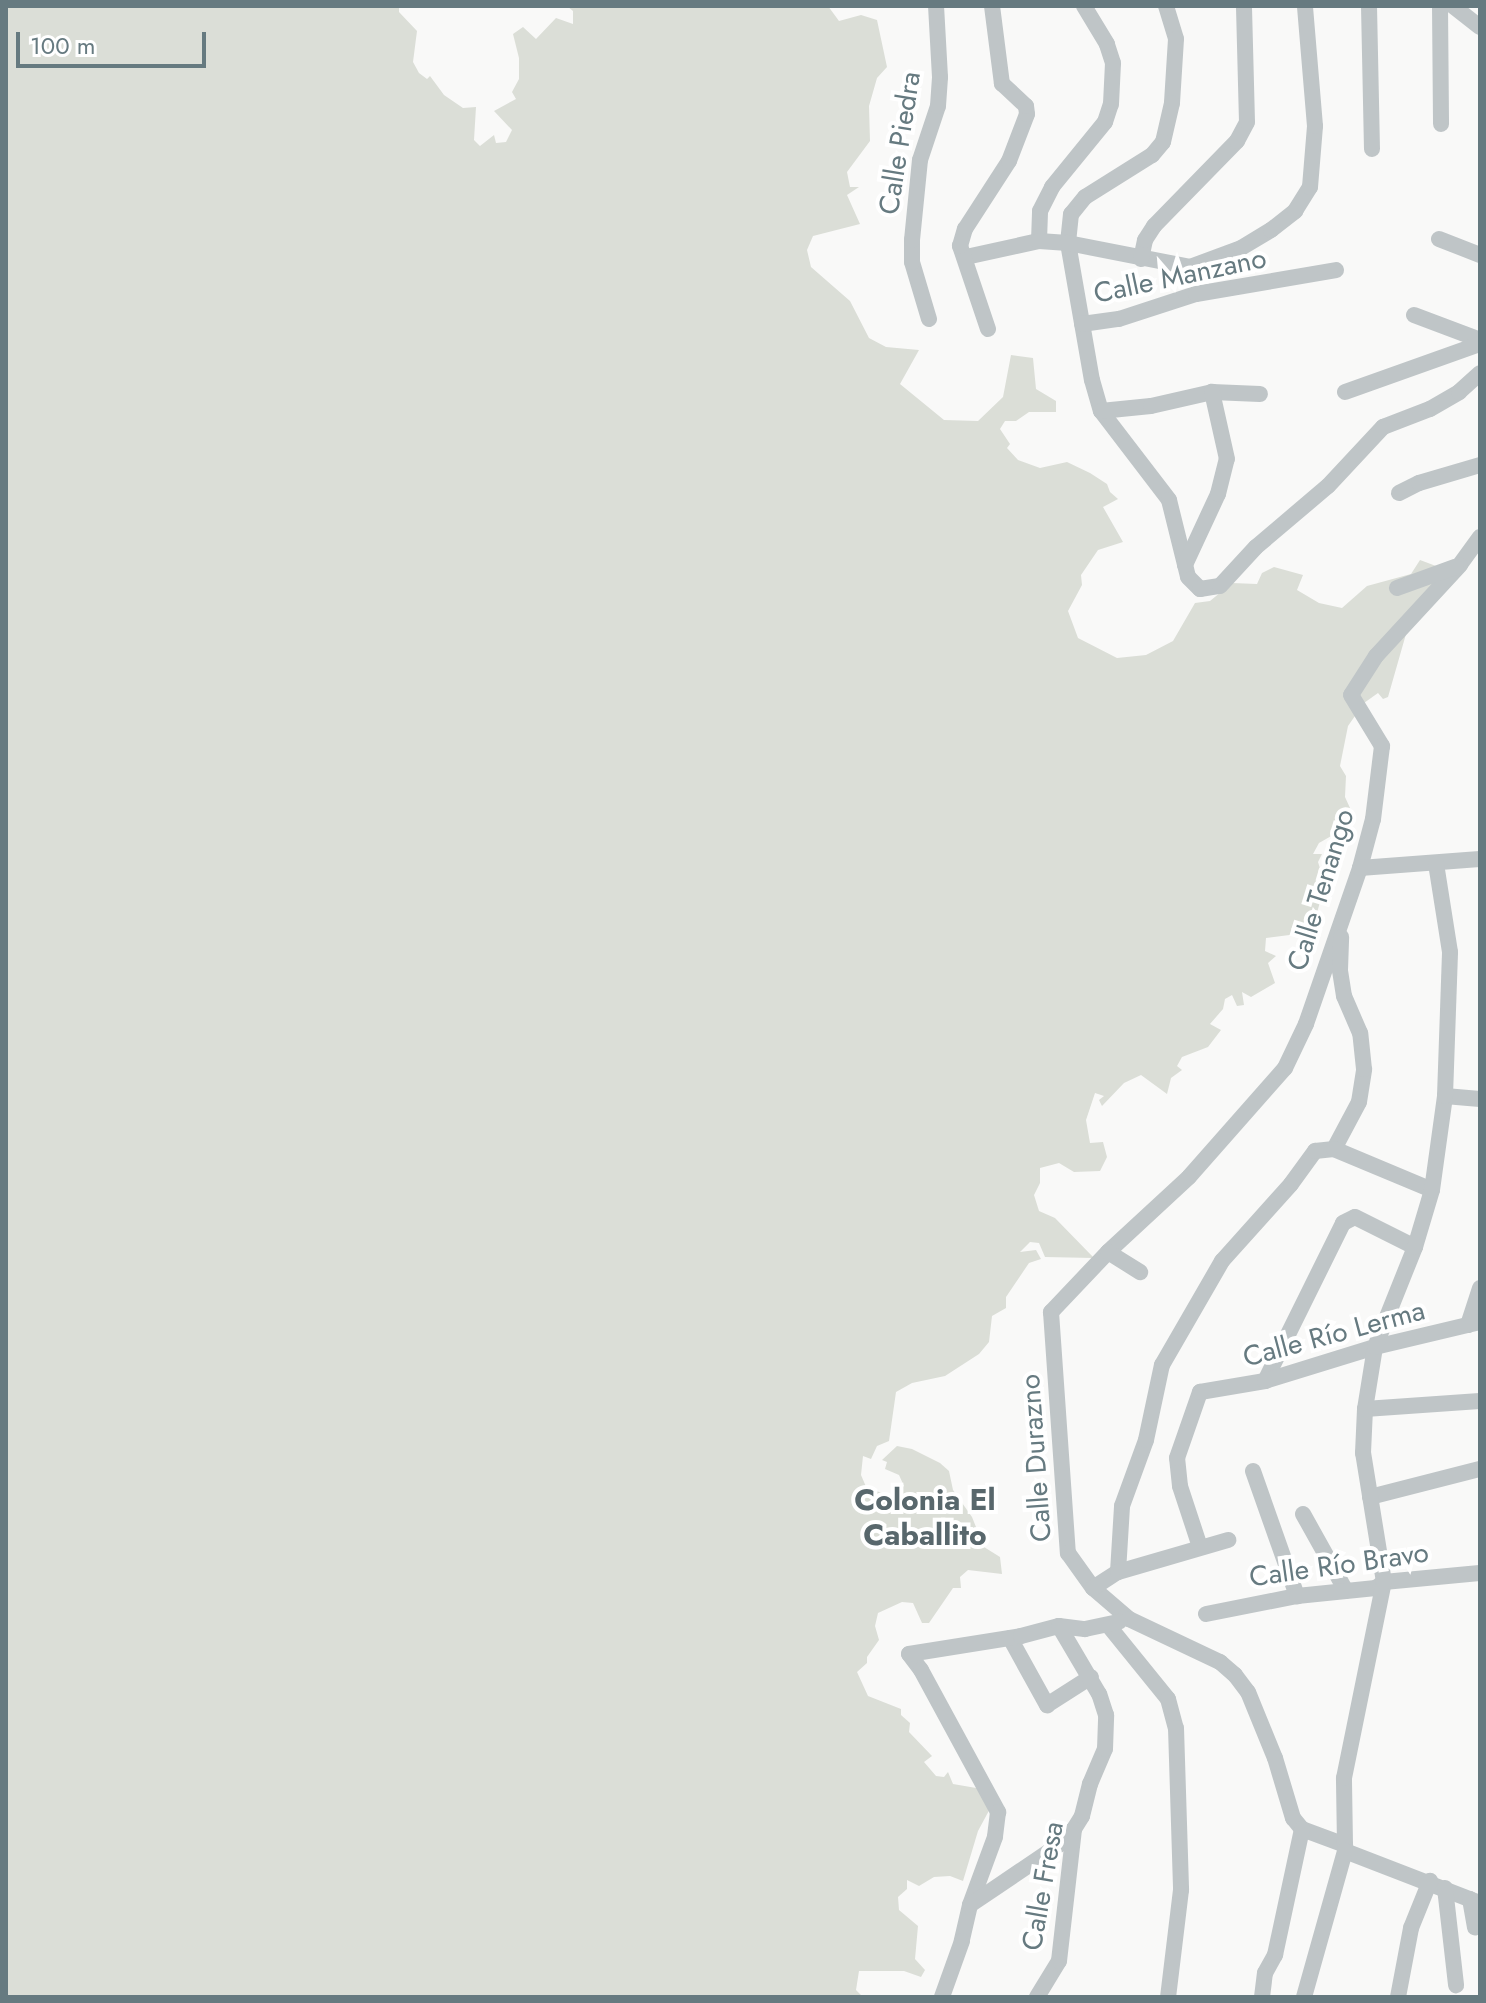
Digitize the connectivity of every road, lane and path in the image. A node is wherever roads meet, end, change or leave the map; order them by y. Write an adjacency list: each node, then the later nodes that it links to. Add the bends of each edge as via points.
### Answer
1 (936, 6): 21 (street, Calle Piedra, via 938,106 920,160 912,240 912,262)
2 (992, 6): 17 (street, via 1002,84 1026,106 1027,114 1009,161 965,229 960,246)
3 (1084, 6): 14 (street, via 1113,63 1111,104 1105,122 1052,187 1040,211)
4 (1166, 6): 15 (street, via 1176,39 1172,103 1163,142 1152,155 1085,197 1071,214)
5 (1244, 6): 18 (street, via 1247,122 1237,141 1154,226)
6 (1305, 6): 18 (street, via 1315,126 1310,187 1295,211 1261,236 1211,261 1190,267)
7 (1369, 6): 12 (street)
8 (1440, 6): 11 (street)
9 (1453, 6): 10 (street)
10 (1480, 27)
11 (1441, 124)
12 (1372, 149)
13 (1439, 239): 16 (street)
14 (1039, 241): 15 (street); 17 (street)
15 (1068, 243): 18 (street); 22 (street)
16 (1480, 255)
17 (966, 257): 23 (street)
18 (1141, 259)
19 (1336, 270): 22 (street, Calle Manzano, via 1196,294 1119,319)
20 (1414, 315): 24 (street)
21 (929, 319)
22 (1082, 324): 29 (street)
23 (988, 329)
24 (1480, 342): 27 (street)
25 (1480, 373): 34 (street, via 1430,409 1383,427 1220,586 1200,589)
26 (1212, 392): 28 (street); 29 (street); 34 (street, via 1227,459 1218,494)
27 (1345, 392)
28 (1260, 394)
29 (1101, 411): 34 (street, via 1169,500)
30 (1480, 465): 31 (street)
31 (1399, 493)
32 (1480, 537): 33 (street, Calle Tenango)
33 (1460, 565): 35 (street); 38 (street, Calle Tenango, via 1376,656 1351,695 1382,746 1373,819)
34 (1184, 567)
35 (1397, 588)
36 (1480, 859): 37 (street)
37 (1436, 864): 38 (street); 40 (street, via 1450,952)
38 (1360, 868): 39 (street, Calle Tenango)
39 (1345, 904): 42 (street, via 1340,970 1344,996 1360,1033 1364,1069 1359,1102); 44 (street, Calle Tenango, via 1306,1024 1285,1068)
40 (1445, 1096): 41 (street); 43 (street)
41 (1480, 1099)
42 (1334, 1149): 43 (street); 60 (street, via 1315,1151 1222,1261 1162,1365 1146,1440 1122,1506)
43 (1432, 1190): 45 (street)
44 (1156, 1211): 46 (street, Calle Durazno)
45 (1415, 1247): 50 (street); 51 (street, via 1355,1217 1343,1223)
46 (1108, 1252): 47 (street); 63 (street, Calle Durazno, via 1051,1312 1068,1553)
47 (1140, 1272)
48 (1480, 1288): 49 (street)
49 (1474, 1323): 50 (street, Calle Río Lerma)
50 (1375, 1347): 51 (street, Calle Río Lerma); 53 (street)
51 (1265, 1381): 59 (street, Calle Río Lerma, via 1200,1392 1177,1458 1180,1486)
52 (1480, 1401): 53 (street)
53 (1365, 1409): 56 (street, via 1361,1433)
54 (1480, 1469): 56 (street)
55 (1253, 1471): 65 (street)
56 (1370, 1497): 62 (street)
57 (1303, 1514): 64 (street)
58 (1228, 1540): 59 (street)
59 (1200, 1547): 60 (street)
60 (1118, 1572): 63 (street)
61 (1480, 1573): 62 (street, Calle Río Bravo)
62 (1384, 1582): 64 (street, Calle Río Bravo); 74 (street, via 1344,1778)
63 (1093, 1588): 67 (street, Calle Durazno)
64 (1346, 1591): 65 (street, Calle Río Bravo)
65 (1297, 1596): 66 (street, Calle Río Bravo)
66 (1206, 1614)
67 (1129, 1619): 68 (street); 73 (street, Calle Durazno, via 1220,1662 1235,1675 1248,1692 1293,1818)
68 (1108, 1625): 69 (street); 82 (street, via 1168,1699 1176,1728 1181,1890)
69 (1059, 1626): 70 (street); 71 (street, Calle Fresa)
70 (1010, 1638): 71 (street, via 1047,1705); 77 (street, via 909,1654 998,1812 995,1837)
71 (1091, 1677): 72 (street, Calle Fresa, via 1106,1715 1105,1749)
72 (1074, 1829): 77 (street); 81 (street, Calle Fresa, via 1059,1961)
73 (1302, 1829): 74 (street); 83 (street)
74 (1345, 1848): 75 (street); 84 (street)
75 (1437, 1884): 76 (street); 79 (street); 85 (street, via 1411,1928)
76 (1475, 1901): 78 (street)
77 (970, 1905): 80 (street)
78 (1475, 1928)
79 (1456, 1985)
80 (942, 1997)
81 (1037, 1997)
82 (1168, 1997)
83 (1262, 1997)
84 (1304, 1997)
85 (1398, 1997)

